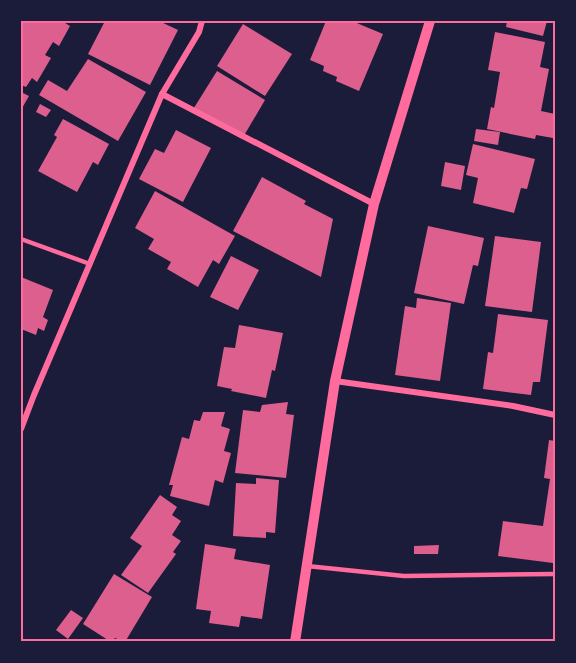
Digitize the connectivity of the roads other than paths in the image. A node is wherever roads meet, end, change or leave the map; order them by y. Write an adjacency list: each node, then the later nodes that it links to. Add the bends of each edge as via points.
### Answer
1 (202, 21): 3 (street)
2 (430, 21): 4 (street)
3 (162, 94): 4 (street); 6 (street)
4 (374, 204): 7 (street)
5 (21, 239): 6 (lane)
6 (90, 264): 9 (street)
7 (336, 381): 8 (street); 10 (street)
8 (555, 415)
9 (21, 429)
10 (307, 566): 11 (lane, via 404,576); 12 (street)
11 (555, 574)
12 (295, 642)

